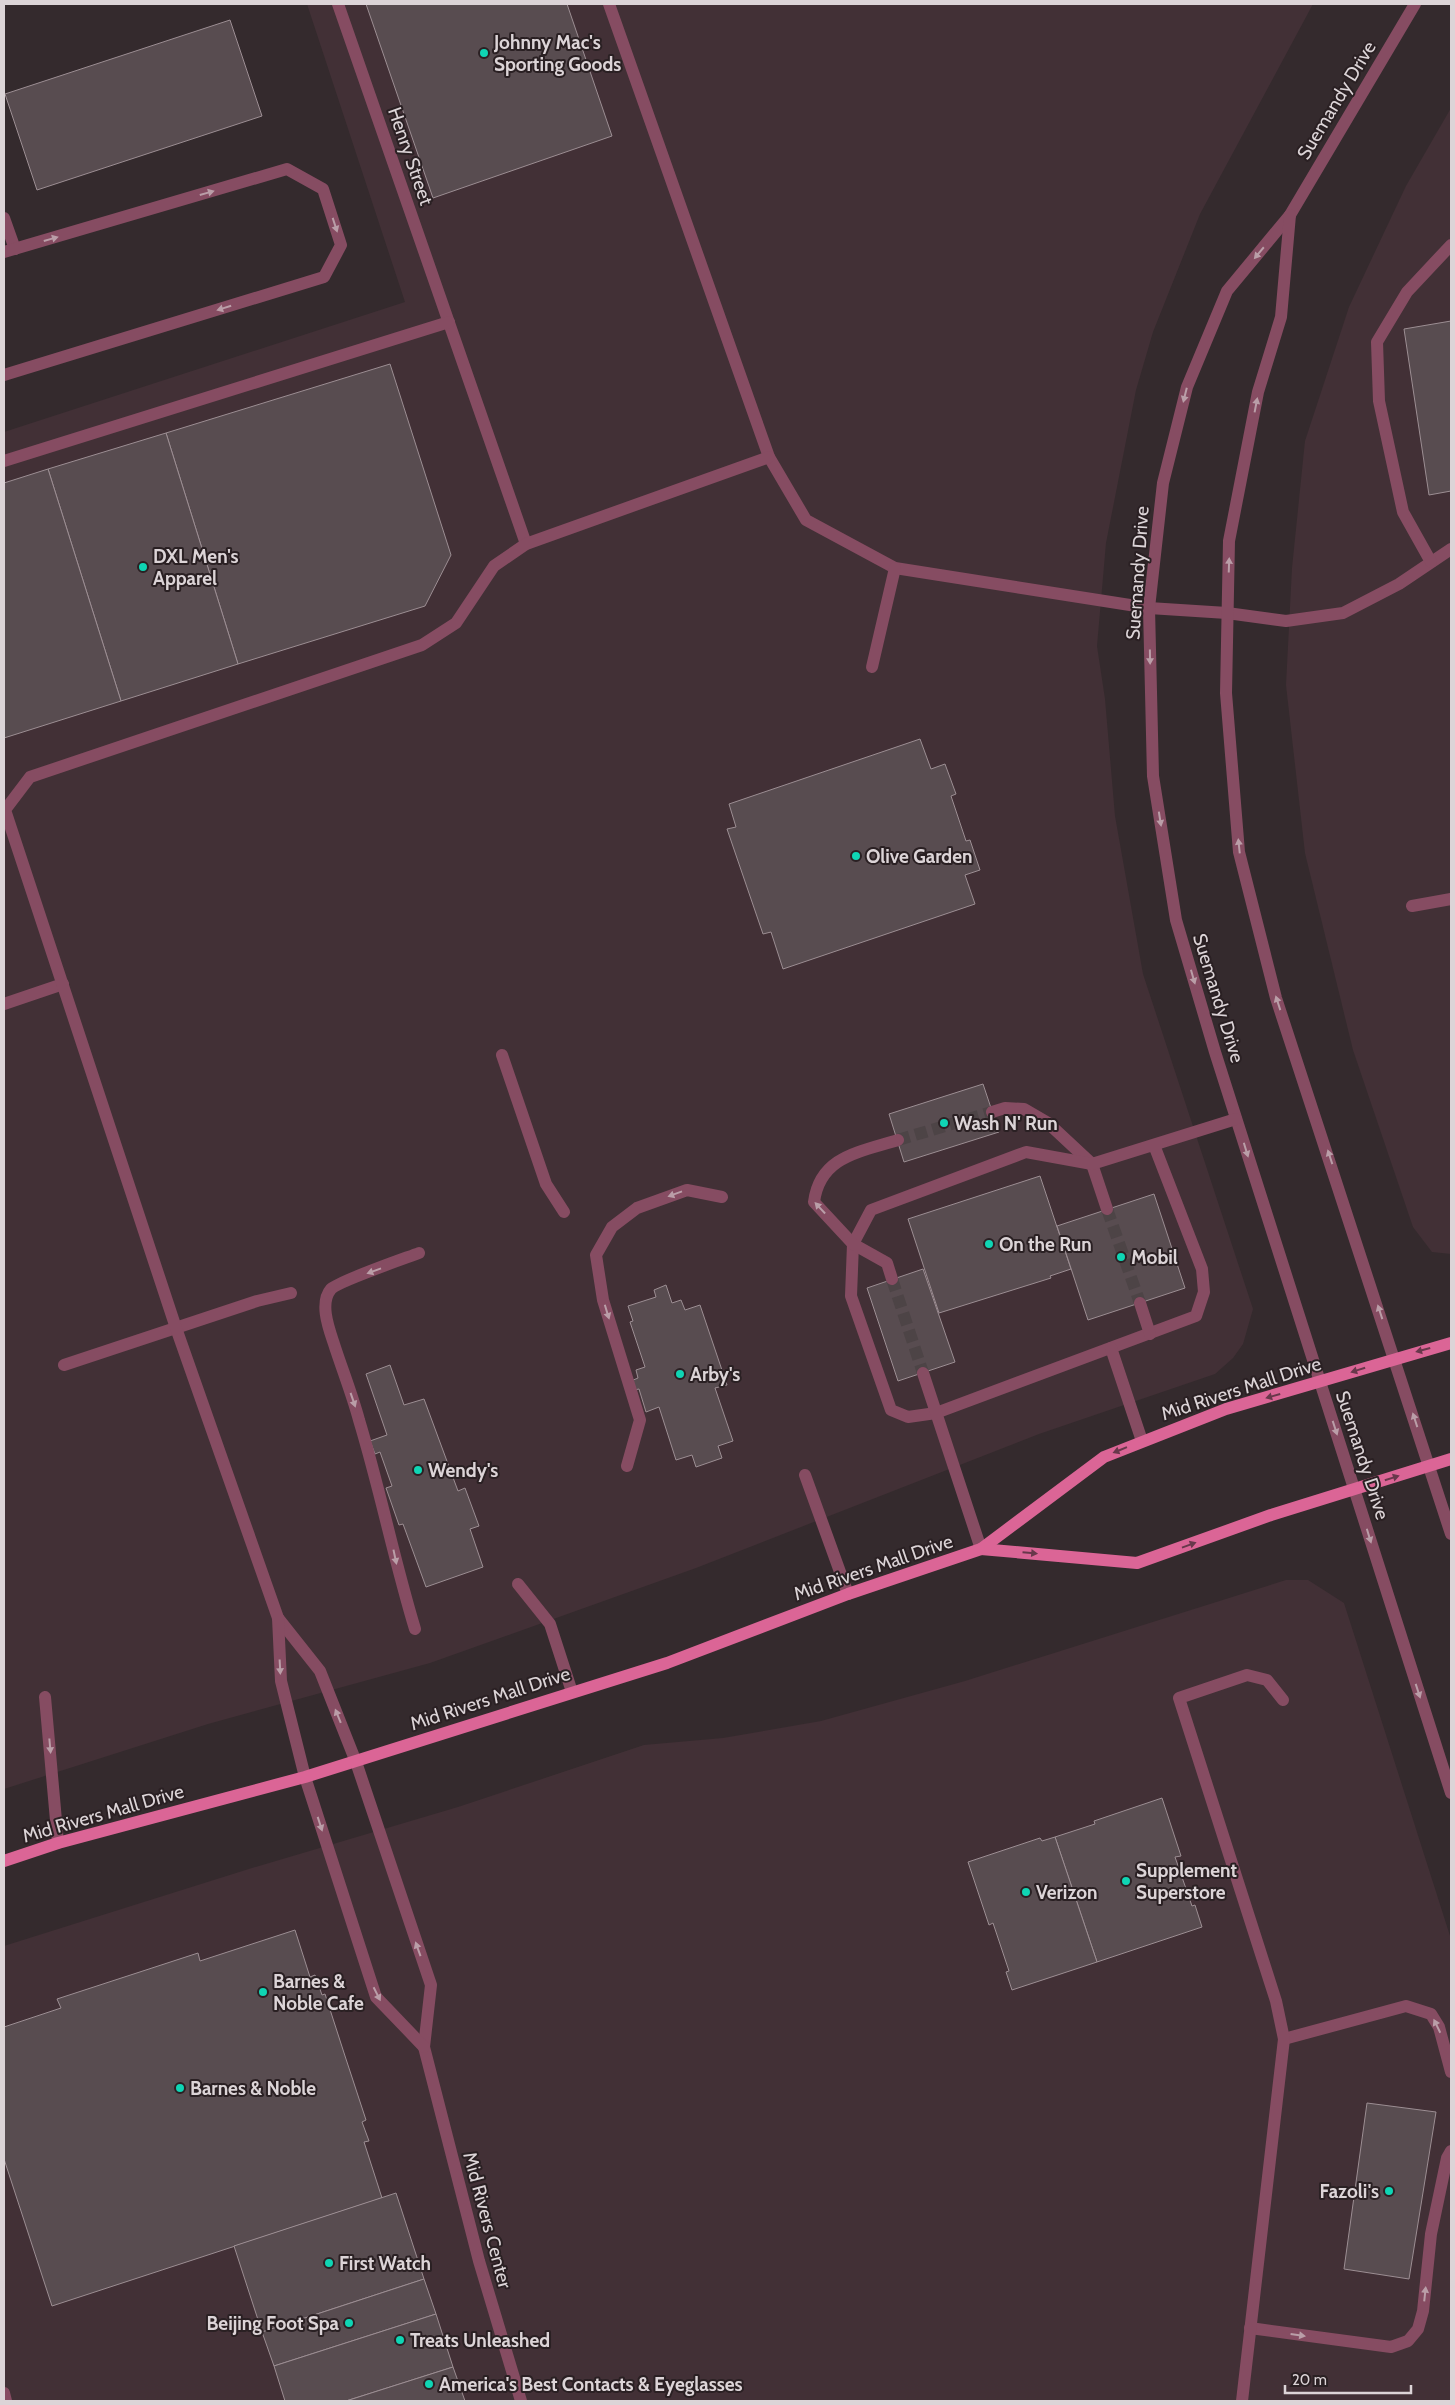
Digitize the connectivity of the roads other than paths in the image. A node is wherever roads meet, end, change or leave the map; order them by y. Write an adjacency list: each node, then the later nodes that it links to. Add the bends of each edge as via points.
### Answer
1 (338, 4): 8 (street, Henry Street)
2 (609, 4): 10 (street)
3 (1415, 4): 4 (street, Suemandy Drive)
4 (1290, 215): 16 (street, Suemandy Drive, one-way to 16, via 1227,291 1187,387 1163,483); 17 (street, Suemandy Drive, one-way to 4, via 1230,541 1258,392 1281,317)
5 (4, 218): 7 (street)
6 (1451, 245): 14 (street, via 1407,292 1377,342 1379,401 1403,512)
7 (9, 250): 9 (street, one-way to 9, via 288,170 323,189 342,245 324,277)
8 (449, 322): 11 (street); 12 (street, Henry Street)
9 (4, 375)
10 (769, 457): 12 (street); 15 (street, via 806,520)
11 (4, 461)
12 (526, 544): 21 (street, via 494,566 456,623 422,645 30,777 5,810)
13 (1451, 548): 14 (street)
14 (1431, 562): 17 (street, via 1343,613 1286,621)
15 (894, 568): 16 (street); 18 (street)
16 (1149, 608): 17 (street); 25 (street, Suemandy Drive, one-way to 25, via 1153,776 1176,920)
17 (1227, 613): 41 (street, Suemandy Drive, one-way to 17, via 1276,998 1239,852 1226,693)
18 (872, 666)
19 (1451, 899): 20 (street)
20 (1412, 906)
21 (63, 984): 22 (street); 37 (street)
22 (4, 1004)
23 (502, 1055): 31 (street, via 546,1184)
24 (992, 1112): 28 (street, via 1005,1108 1024,1109 1048,1123)
25 (1236, 1119): 27 (street); 44 (street, Suemandy Drive, one-way to 44)
26 (898, 1140): 32 (street, one-way to 26, via 814,1202 816,1185 828,1169 846,1157)
27 (1154, 1144): 28 (street); 38 (street, via 1202,1269 1204,1292 1196,1316)
28 (1092, 1164): 30 (street); 32 (street, via 1026,1152 871,1210)
29 (722, 1198): 48 (street, one-way to 48, via 687,1190 637,1208 612,1227 596,1255 603,1300 640,1420)
30 (1107, 1209)
31 (564, 1212)
32 (853, 1244): 34 (street, via 886,1263); 45 (street, via 851,1296 891,1410 908,1417)
33 (419, 1253): 57 (street, one-way to 57, via 331,1289 325,1304 329,1329 359,1419)
34 (892, 1279)
35 (290, 1293): 37 (street)
36 (1140, 1303): 38 (street)
37 (176, 1328): 42 (street); 56 (street)
38 (1150, 1334): 40 (street)
39 (1451, 1343): 41 (main road, Mid Rivers Mall Drive, one-way to 41)
40 (1111, 1348): 45 (street); 46 (street)
41 (1395, 1358): 44 (main road, Mid Rivers Mall Drive, one-way to 44); 49 (street, Suemandy Drive, one-way to 41)
42 (64, 1365)
43 (923, 1373): 45 (street)
44 (1320, 1382): 46 (main road, Mid Rivers Mall Drive, one-way to 46, via 1226,1409); 51 (street, Suemandy Drive, one-way to 51)
45 (936, 1413): 53 (street)
46 (1142, 1441): 53 (main road, Mid Rivers Mall Drive, one-way to 53, via 1104,1457)
47 (1451, 1460): 49 (main road, Mid Rivers Mall Drive)
48 (626, 1466)
49 (1430, 1466): 51 (main road, Mid Rivers Mall Drive, one-way to 49); 52 (street, Suemandy Drive)
50 (805, 1475): 55 (street)
51 (1355, 1490): 53 (main road, Mid Rivers Mall Drive, one-way to 51, via 1137,1563 1271,1515); 63 (street, Suemandy Drive, one-way to 63)
52 (1451, 1534)
53 (982, 1549): 55 (main road, Mid Rivers Mall Drive)
54 (518, 1584): 58 (street, via 550,1624)
55 (848, 1594): 58 (main road, Mid Rivers Mall Drive, via 666,1663)
56 (278, 1618): 61 (street, Mid Rivers Center, one-way to 56, via 320,1671); 62 (street, Mid Rivers Center, one-way to 62, via 281,1681)
57 (415, 1629)
58 (572, 1692): 61 (main road, Mid Rivers Mall Drive)
59 (45, 1697): 64 (street, one-way to 64)
60 (1283, 1700): 66 (street, via 1267,1680 1247,1675 1179,1698 1276,2001)
61 (356, 1762): 62 (main road, Mid Rivers Mall Drive); 67 (street, Mid Rivers Center, one-way to 61, via 431,1984)
62 (305, 1777): 64 (main road, Mid Rivers Mall Drive); 67 (street, Mid Rivers Center, one-way to 67, via 376,1997)
63 (1451, 1793)
64 (58, 1843): 65 (main road, Mid Rivers Mall Drive)
65 (4, 1861)
66 (1284, 2039): 68 (street, one-way to 66, via 1439,2027 1431,2014 1406,2006); 70 (street)
67 (424, 2047): 73 (street, Mid Rivers Center, via 479,2261)
68 (1451, 2072)
69 (1451, 2151): 70 (street, one-way to 69, via 1391,2347 1408,2341 1418,2329 1423,2311 1431,2234)
70 (1250, 2328): 74 (street)
71 (4, 2393): 72 (street)
72 (6, 2401)
73 (521, 2401)
74 (1242, 2401)

